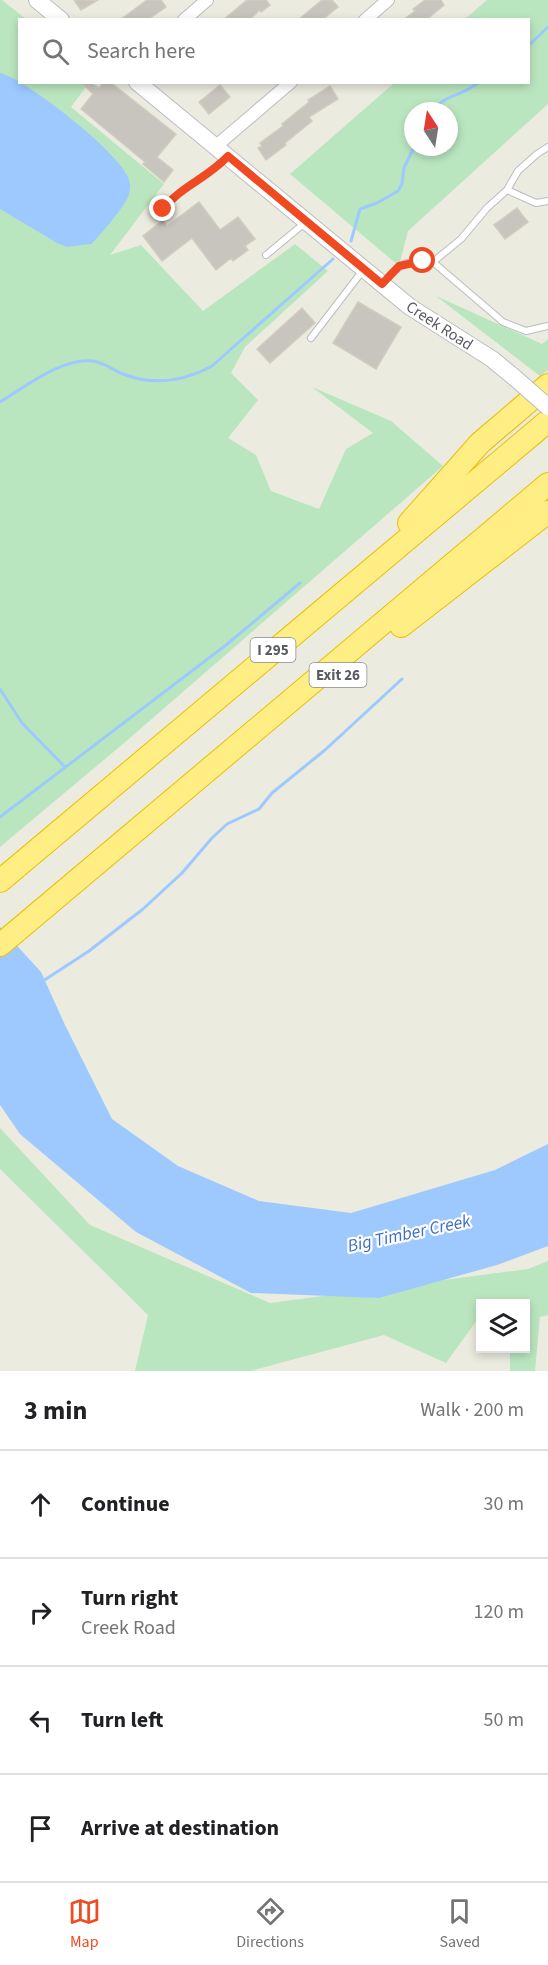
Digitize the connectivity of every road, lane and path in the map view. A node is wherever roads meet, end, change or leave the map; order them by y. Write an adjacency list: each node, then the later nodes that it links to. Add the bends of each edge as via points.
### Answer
1 (37, 0): 4 (street)
2 (207, 0): 5 (street)
3 (388, 0): 6 (street)
4 (59, 18)
5 (186, 18)
6 (367, 18)
7 (139, 84): 10 (street, Creek Road)
8 (289, 84): 10 (street)
9 (548, 147): 11 (lane, via 518,171)
10 (222, 151): 13 (lane, via 217,168); 14 (street, Creek Road)
11 (507, 190): 12 (lane, via 536,203); 16 (lane, via 461,239)
12 (548, 201)
13 (163, 209)
14 (306, 222): 15 (lane); 17 (street, Creek Road)
15 (266, 255)
16 (433, 262): 18 (lane, via 399,266); 19 (lane, via 504,322 526,331)
17 (364, 269): 18 (street, Creek Road); 20 (lane)
18 (382, 284): 22 (street, Creek Road, bridge, via 410,307 492,359)
19 (548, 326)
20 (311, 338)
21 (548, 385): 26 (highway, via 480,443)
22 (548, 407)
23 (548, 421): 26 (highway, I 295)
24 (548, 484): 27 (highway)
25 (548, 512): 27 (highway, Exit 26)
26 (339, 595): 28 (highway, I 295)
27 (127, 838): 29 (highway)
28 (0, 881)
29 (0, 945)

